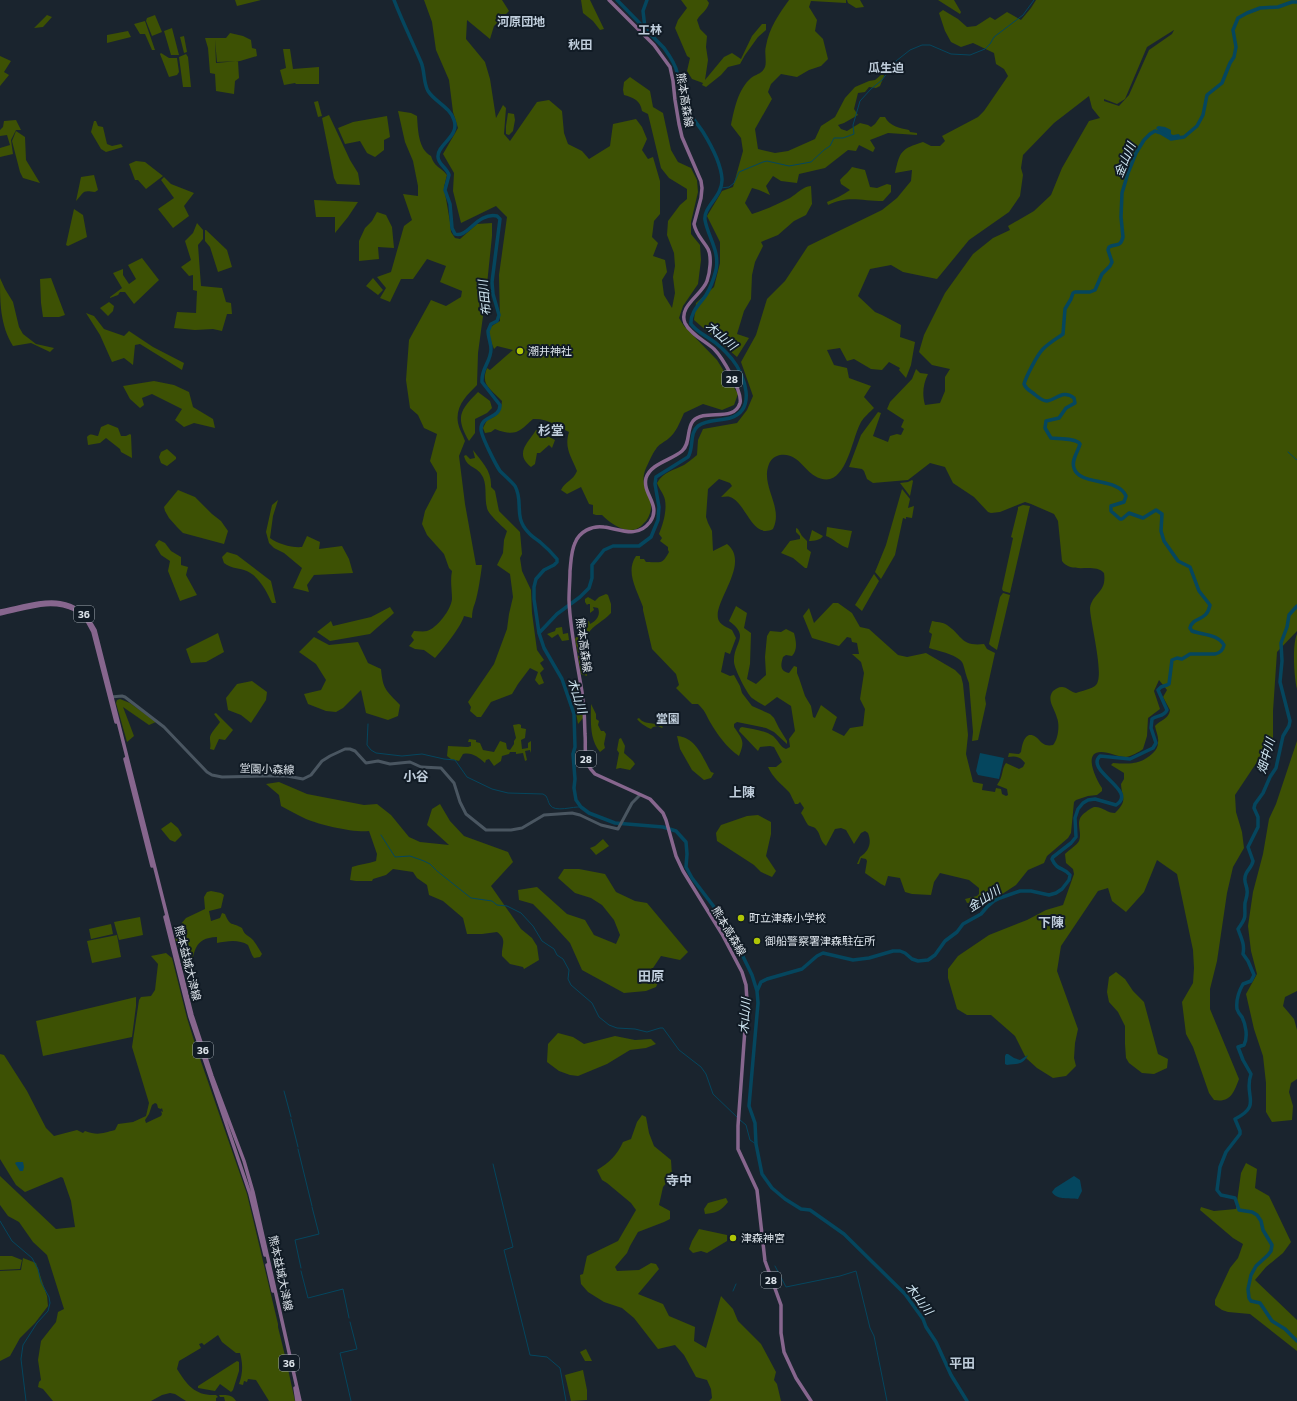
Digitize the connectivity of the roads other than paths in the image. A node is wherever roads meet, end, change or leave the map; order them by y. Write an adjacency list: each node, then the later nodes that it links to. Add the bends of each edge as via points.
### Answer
1 (609, 0): 4 (main road, 熊本高森線 / 28, via 654,45 670,67 682,137 701,181 695,230 710,254 708,279 701,292 687,306 684,317 690,329 718,355 740,398 738,406 729,414 696,418 690,426 686,447 649,472 646,482 654,509 653,517 646,527 635,533 599,526 585,531 578,537 572,553 569,600 584,711 587,762 595,774)
2 (0, 613): 3 (main road, 熊本益城大津線 / 36, via 52,601 66,603 79,610 88,618 95,630)
3 (111, 697): 4 (main road, 堂園小森線, via 122,696 146,712 171,733 206,772 212,775 287,776 303,779 311,775 322,761 345,749 355,751 366,763 378,760 390,764 410,762 421,767 441,768 454,784 466,814 486,830 522,828 544,815 554,813 577,813 594,822 618,829 635,799); 5 (main road, 熊本益城大津線 / 36, via 192,1015 253,1192)
4 (640, 795): 6 (main road, 熊本高森線 / 28, via 650,799 666,820 683,871 722,934 744,979 747,1001 738,1149 758,1190 765,1261 781,1304 784,1352 796,1378)
5 (298, 1401)
6 (811, 1401)

